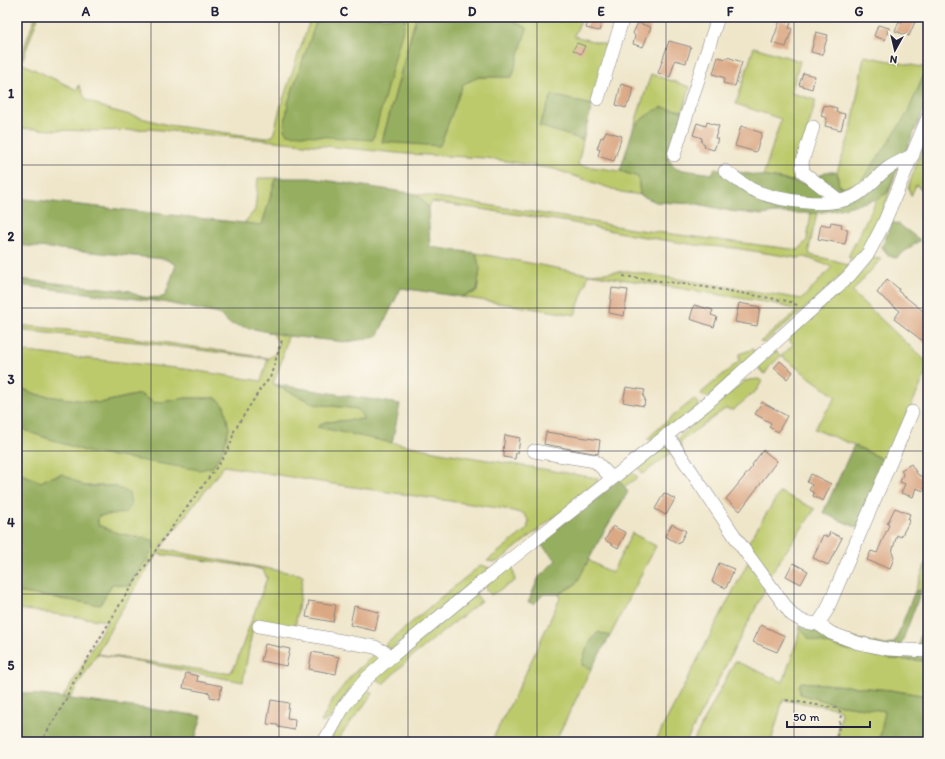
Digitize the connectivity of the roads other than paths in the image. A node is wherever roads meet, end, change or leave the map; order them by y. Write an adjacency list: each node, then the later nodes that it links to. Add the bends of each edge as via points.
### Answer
1 (623, 17): 3 (street)
2 (718, 17): 7 (street)
3 (598, 99)
4 (928, 117): 6 (street)
5 (813, 127): 9 (street, via 802,162 803,172)
6 (913, 155): 9 (street, via 888,168 857,195); 11 (street, via 883,226 869,252 849,276 706,405)
7 (674, 156)
8 (726, 171): 9 (street, via 750,188 771,197 829,203)
9 (840, 201)
10 (912, 412): 14 (street, via 827,610)
11 (666, 435): 13 (street); 14 (street, via 792,615 804,622)
12 (534, 451): 13 (street, via 595,461)
13 (612, 478): 17 (street)
14 (818, 624): 16 (street, via 831,633 858,642 887,649)
15 (259, 626): 17 (street, via 375,647)
16 (928, 651)
17 (392, 656): 18 (street, via 367,678 344,706)
18 (324, 742)

